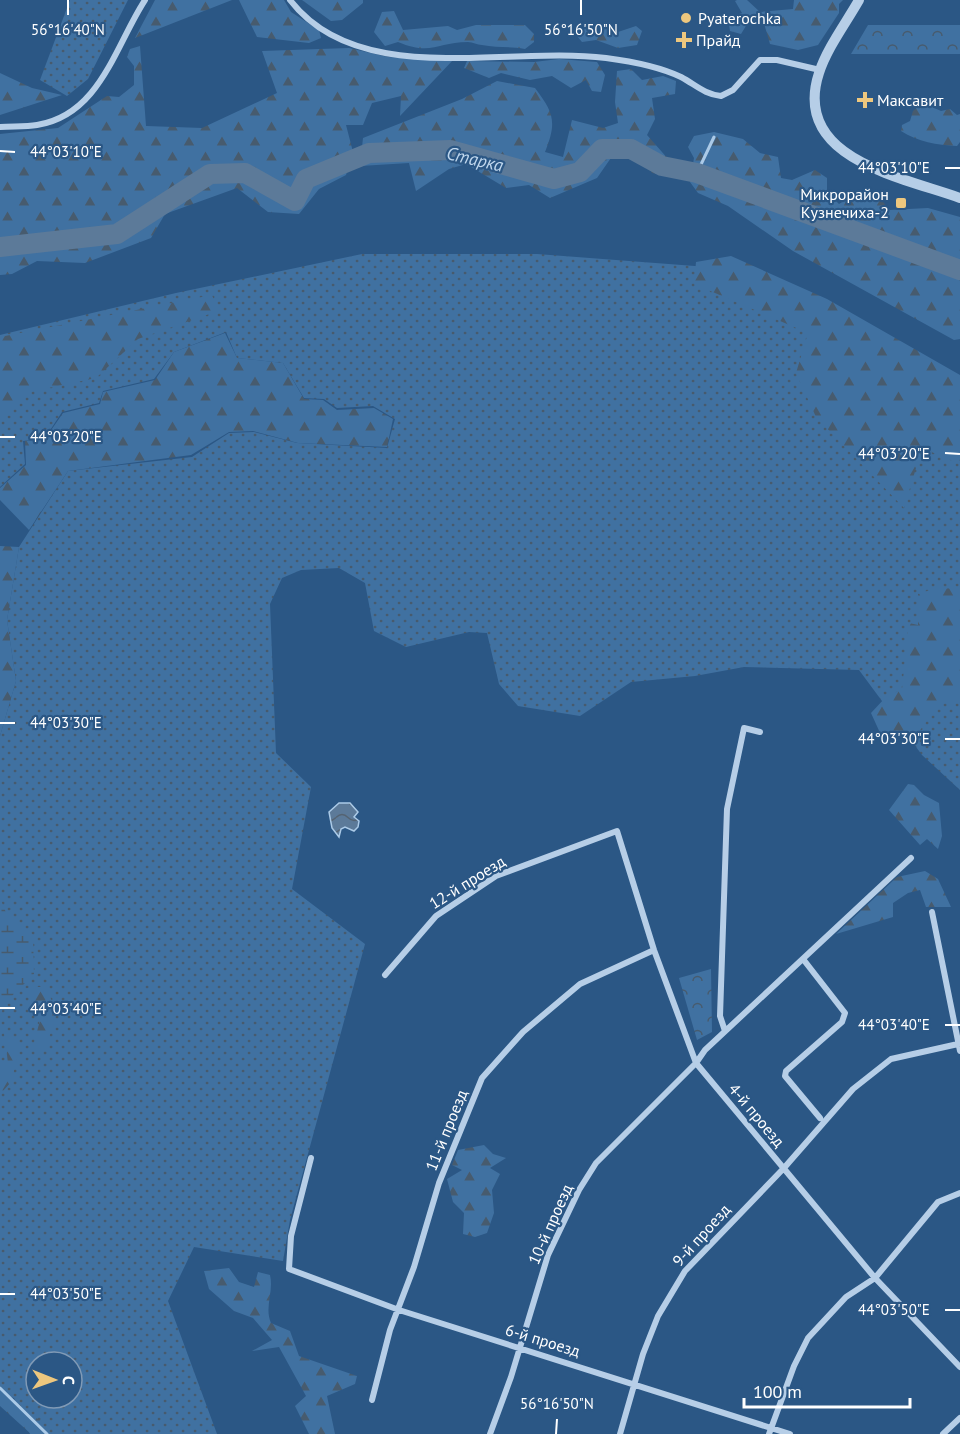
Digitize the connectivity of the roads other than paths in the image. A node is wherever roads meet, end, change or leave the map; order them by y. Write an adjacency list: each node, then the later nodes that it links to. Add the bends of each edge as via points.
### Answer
1 (145, 0): 5 (street, via 101,82 85,102 63,117 38,125)
2 (290, 0): 4 (street, via 299,11 354,47 396,55 601,57 681,77 702,92 721,96 733,90 760,60)
3 (859, 0): 4 (street)
4 (820, 70): 6 (street, via 815,99 821,128 829,141 855,160)
5 (0, 127)
6 (960, 198)
7 (760, 732): 14 (street, via 744,728 727,809 720,1016)
8 (617, 831): 11 (street, 4-й проезд); 13 (street, 12-й проезд, via 496,876 436,916)
9 (911, 858): 12 (street, 10-й проезд)
10 (932, 912): 15 (street)
11 (654, 950): 16 (street, 4-й проезд); 22 (street, 11-й проезд, via 579,984 523,1032 482,1078 439,1183)
12 (803, 959): 14 (street, 10-й проезд); 17 (street, via 845,1013 842,1022 786,1071 785,1076)
13 (386, 975)
14 (725, 1031): 16 (street, 10-й проезд)
15 (959, 1048): 19 (street, 9-й проезд, via 891,1059 853,1089)
16 (696, 1063): 19 (street, 4-й проезд); 23 (street, 10-й проезд, via 596,1163 579,1190 548,1255)
17 (820, 1118)
18 (311, 1158): 22 (street, 6-й проезд, via 291,1236 289,1269)
19 (784, 1167): 21 (street, 4-й проезд); 25 (street, 9-й проезд, via 685,1271 658,1316)
20 (960, 1193): 21 (street, via 938,1202)
21 (875, 1278): 24 (street, 4-й проезд); 28 (street, via 846,1297 808,1338)
22 (399, 1310): 23 (street, 6-й проезд); 26 (street, 11-й проезд)
23 (520, 1348): 25 (street, 6-й проезд); 29 (street, 10-й проезд)
24 (960, 1367)
25 (636, 1383): 28 (street, 6-й проезд); 30 (street, 9-й проезд)
26 (372, 1400)
27 (960, 1418): 32 (street)
28 (770, 1431): 31 (street, 6-й проезд)
29 (490, 1434)
30 (620, 1434)
31 (790, 1434)
32 (943, 1434)

